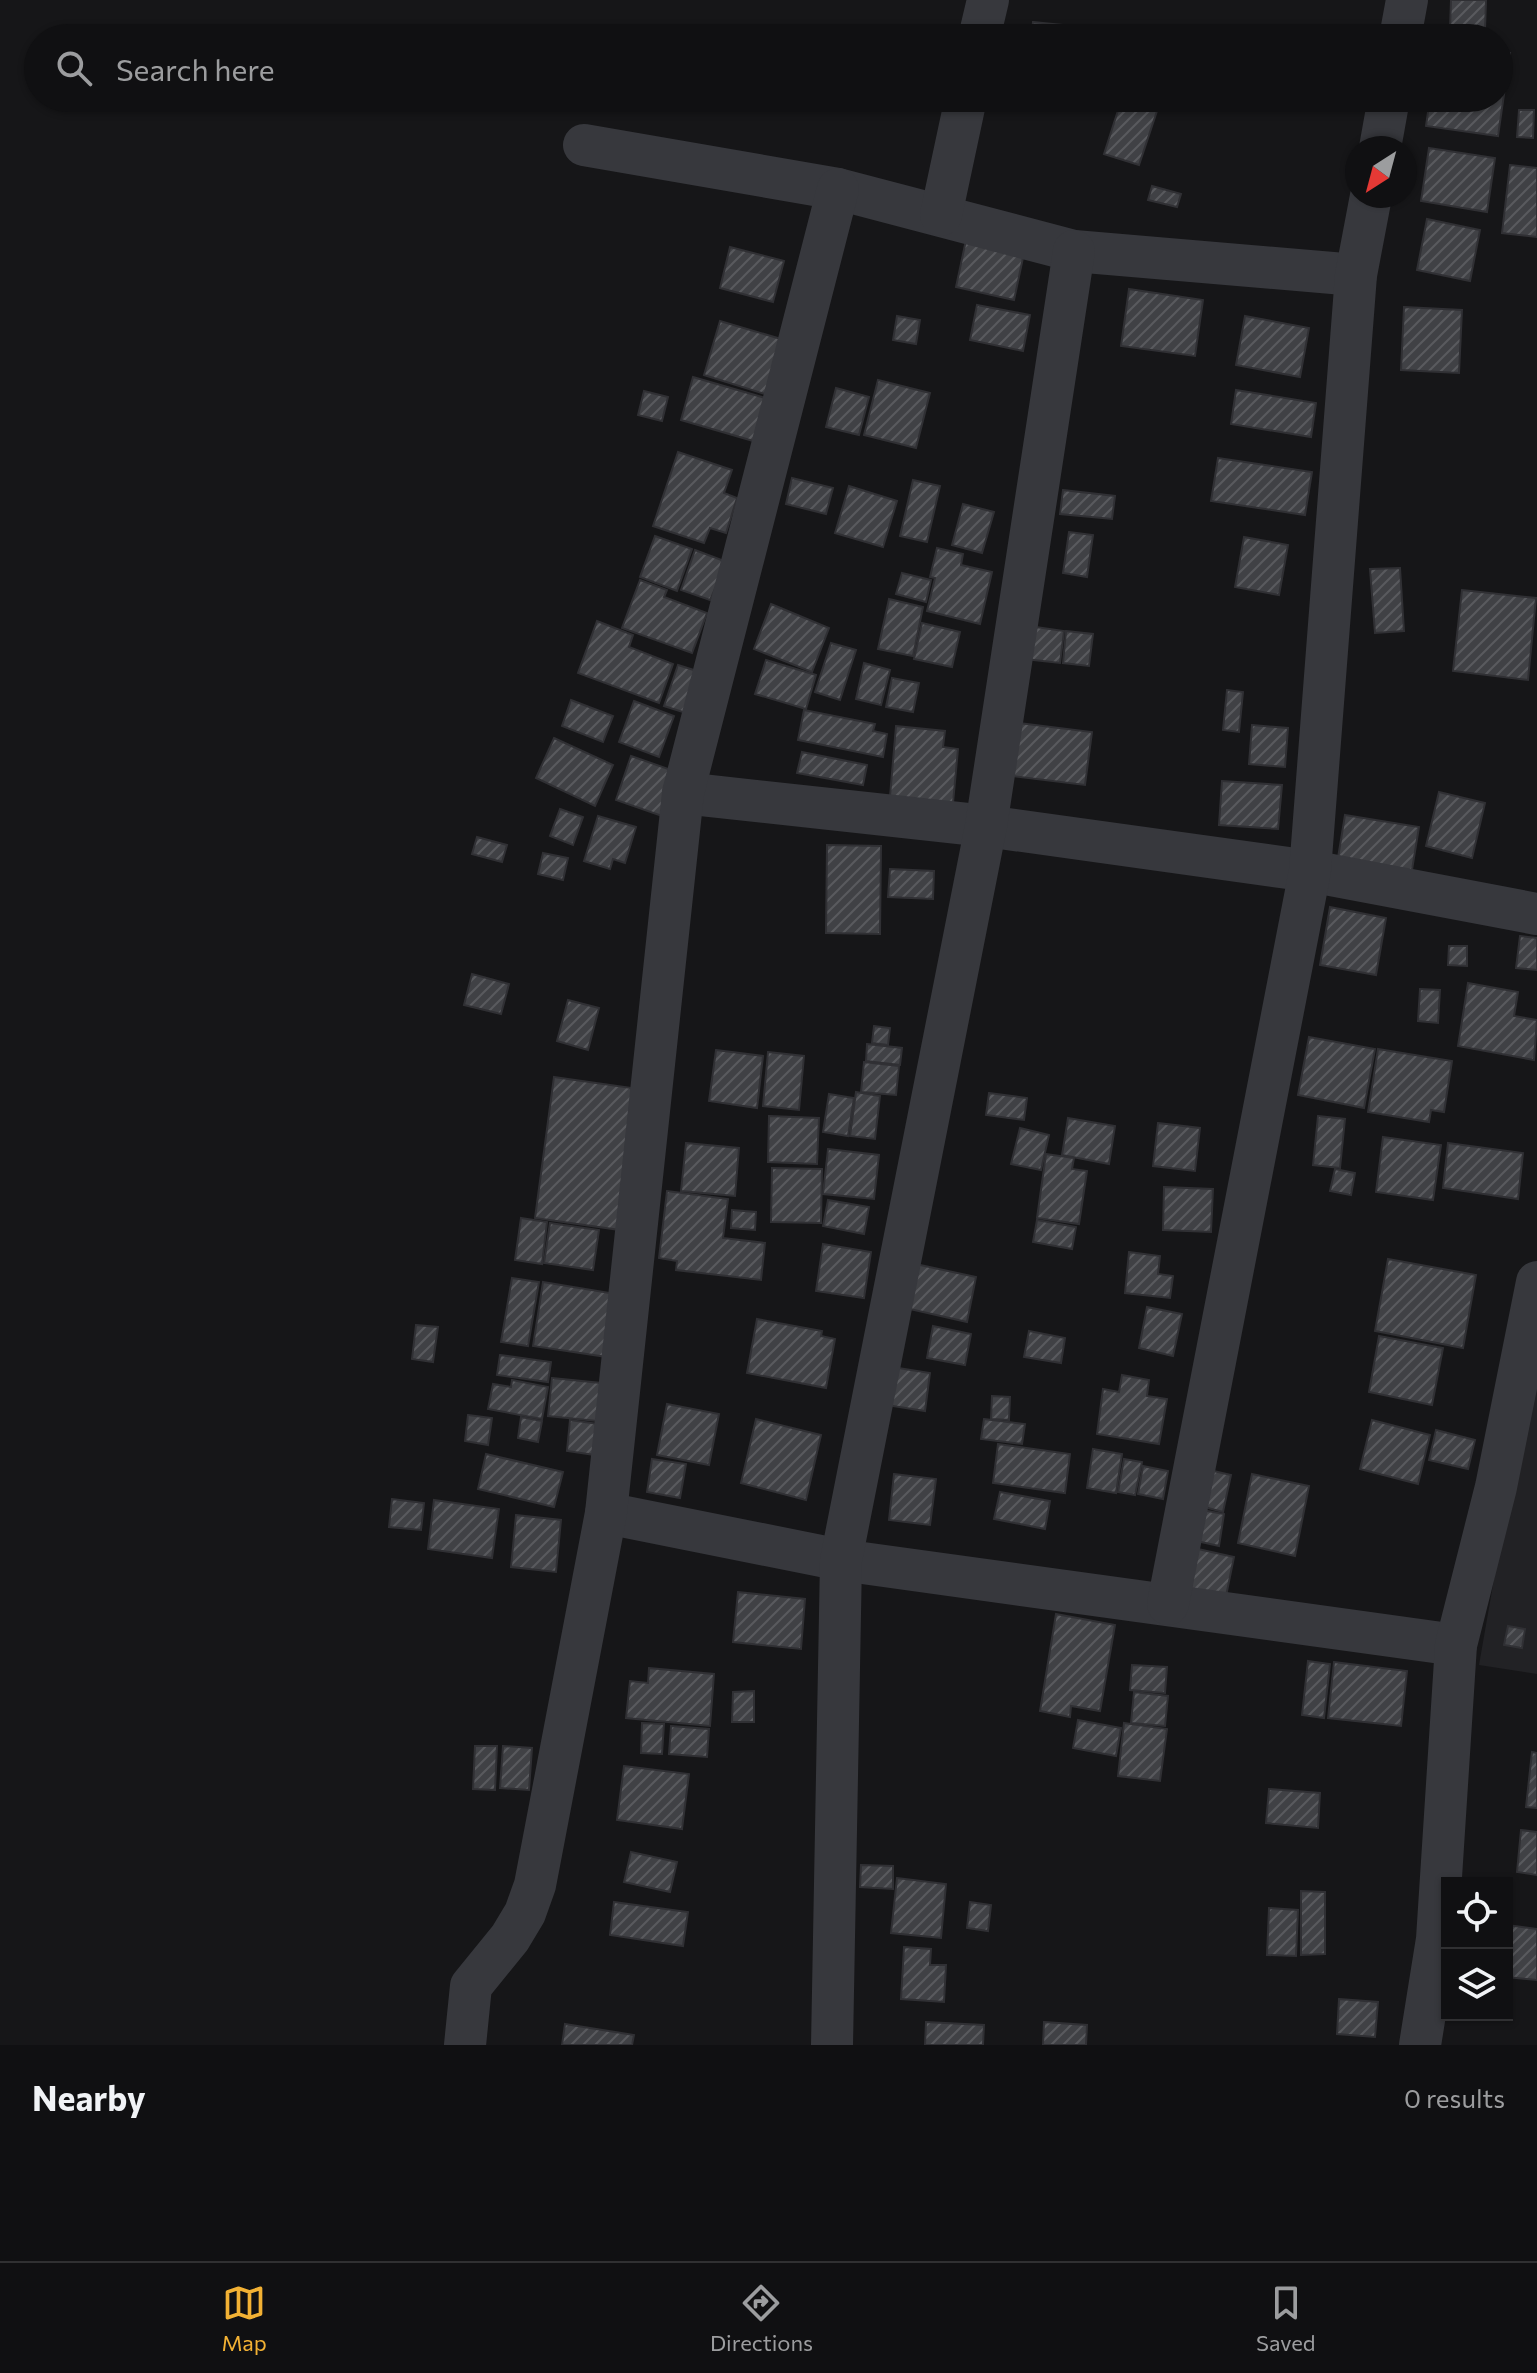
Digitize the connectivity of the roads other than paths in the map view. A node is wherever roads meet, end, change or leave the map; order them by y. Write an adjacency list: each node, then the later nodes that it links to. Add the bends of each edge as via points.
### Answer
1 (988, 0): 3 (street)
2 (1407, 0): 4 (street)
3 (982, 24)
4 (1403, 24)
5 (963, 112): 11 (street)
6 (1386, 112): 7 (street)
7 (1382, 136)
8 (584, 145): 9 (street)
9 (838, 189): 11 (street); 14 (street)
10 (1369, 208): 13 (street)
11 (941, 215): 12 (street)
12 (1074, 251): 13 (street); 15 (street)
13 (1356, 275): 16 (street)
14 (683, 793): 15 (street); 19 (street)
15 (986, 826): 16 (street); 20 (street)
16 (1310, 871): 17 (street); 21 (street)
17 (1537, 914)
18 (1537, 1282): 22 (street, via 1496,1487)
19 (606, 1513): 20 (street); 23 (street, via 535,1885 510,1938 471,1986)
20 (841, 1560): 21 (street); 24 (street)
21 (1168, 1604): 22 (street)
22 (1456, 1645): 25 (street, via 1437,1939)
23 (465, 2045)
24 (832, 2045)
25 (1420, 2045)

